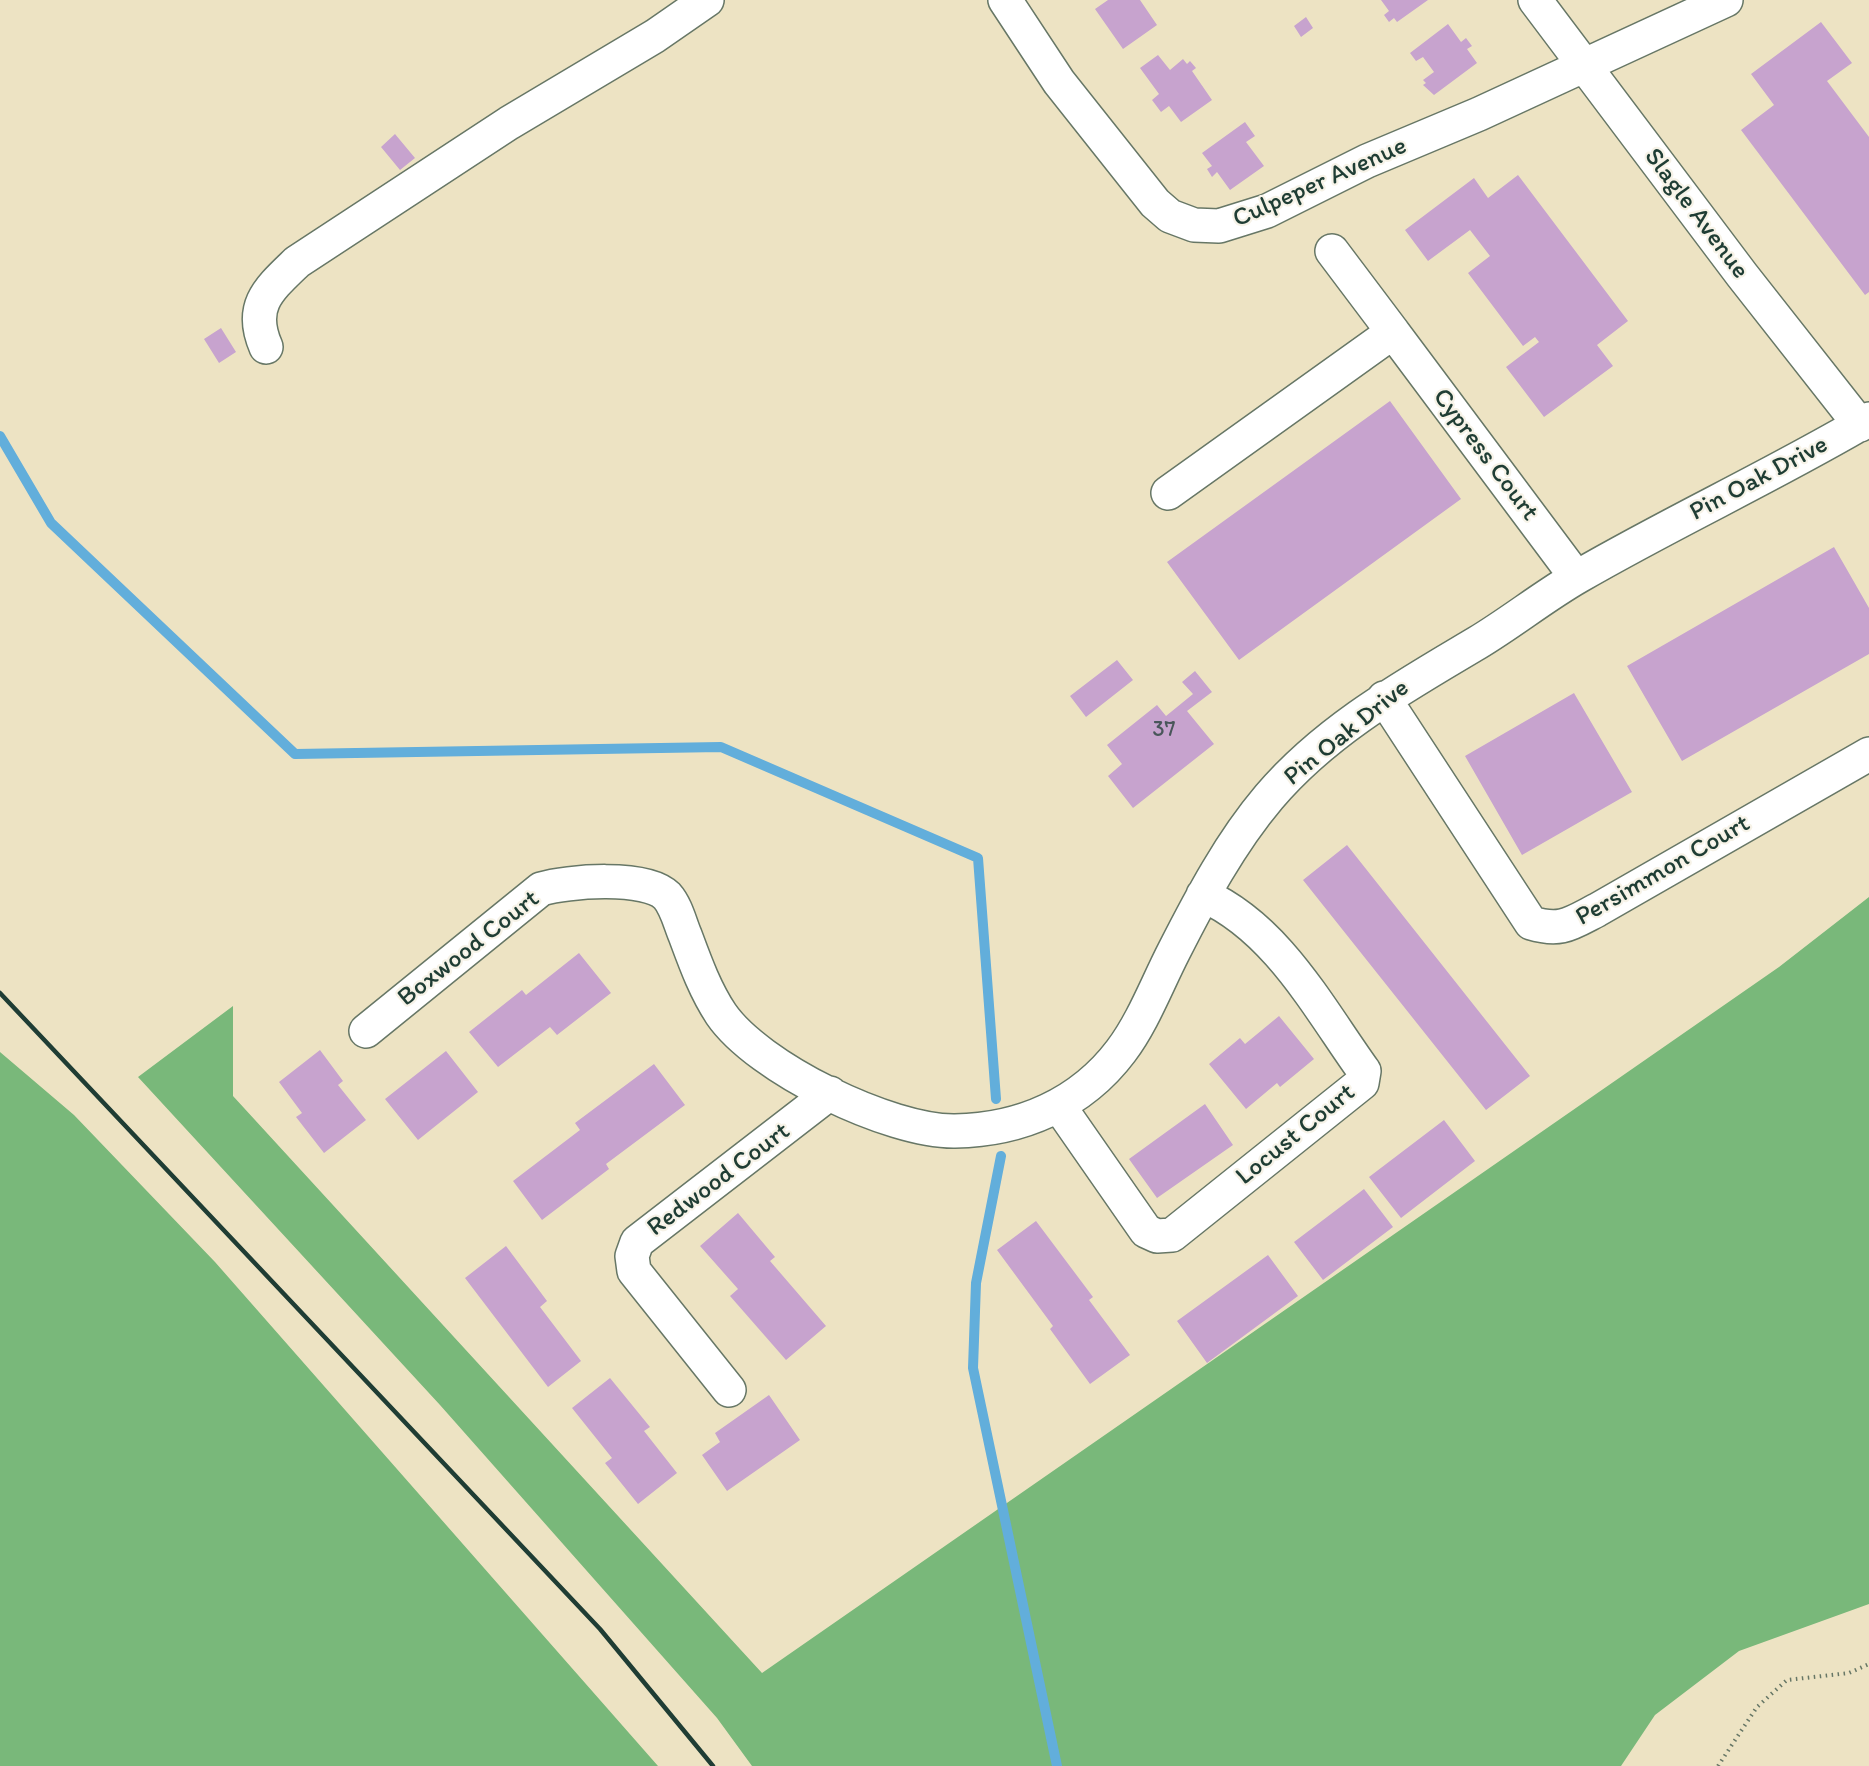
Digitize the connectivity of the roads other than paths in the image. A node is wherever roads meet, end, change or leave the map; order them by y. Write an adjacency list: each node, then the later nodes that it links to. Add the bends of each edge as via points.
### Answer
1 (706, 0): 8 (street, via 297,262 267,290 259,310 259,331)
2 (1005, 0): 5 (street, Culpeper Avenue, via 1066,91 1155,203 1170,216 1194,225 1219,226 1267,211 1367,161 1479,114)
3 (1534, 0): 5 (street, Slagle Avenue)
4 (1726, 0): 5 (street, Culpeper Avenue)
5 (1583, 64): 9 (street, Slagle Avenue, via 1742,275)
6 (1332, 251): 7 (street, Cypress Court)
7 (1393, 332): 10 (street); 11 (street, Cypress Court)
8 (266, 347)
9 (1864, 422): 11 (street, Pin Oak Drive)
10 (1168, 493)
11 (1576, 578): 12 (street, Pin Oak Drive)
12 (1384, 698): 13 (street, Persimmon Court, via 1531,923 1547,928 1564,928); 14 (street, Pin Oak Drive, via 1316,751 1271,795 1234,844)
13 (1869, 754)
14 (1203, 895): 17 (street, Pin Oak Drive, via 1128,1040 1092,1083); 17 (street, Locust Court, via 1224,904 1255,927 1271,945 1364,1071 1362,1083 1172,1235 1157,1236 1146,1231)
15 (366, 1031): 16 (street, Boxwood Court, via 541,890 563,882 650,885 665,893 673,905 701,977 722,1015 751,1047)
16 (830, 1093): 17 (street, Pin Oak Drive, via 908,1126 952,1131 997,1128); 18 (street, Redwood Court, via 637,1242 632,1257 634,1271)
17 (1059, 1106)
18 (729, 1390)

